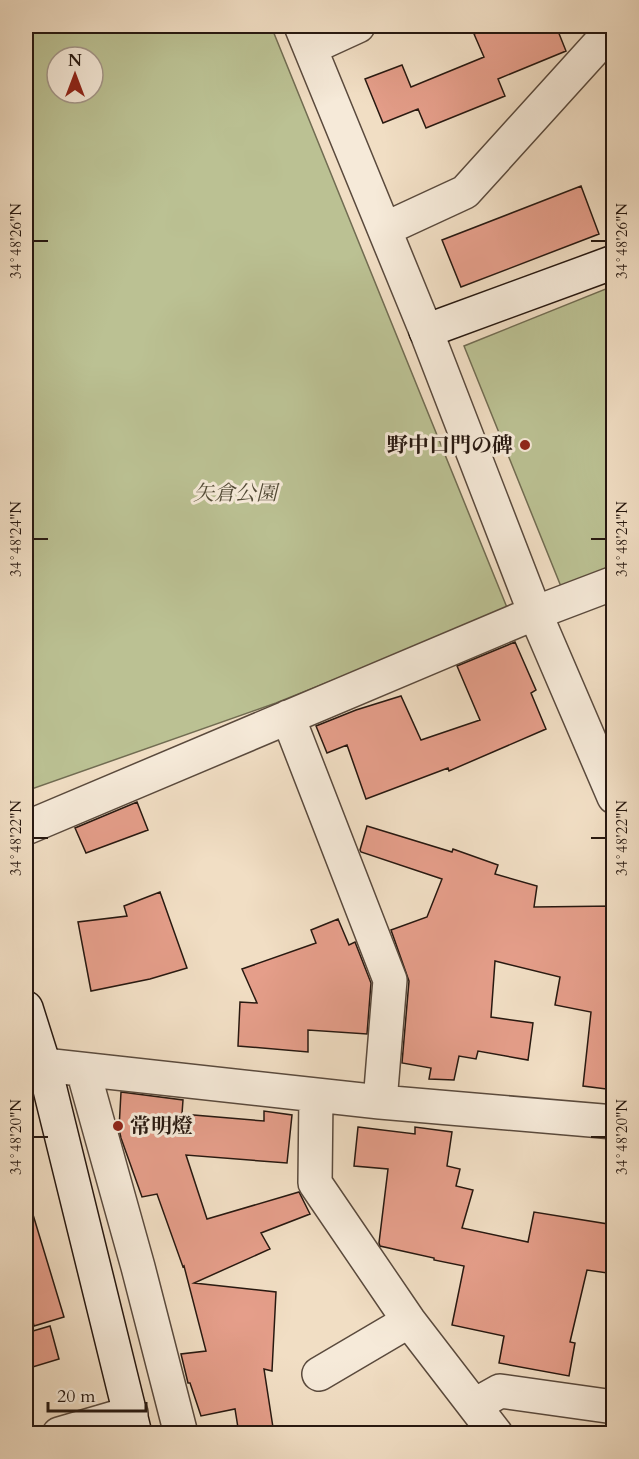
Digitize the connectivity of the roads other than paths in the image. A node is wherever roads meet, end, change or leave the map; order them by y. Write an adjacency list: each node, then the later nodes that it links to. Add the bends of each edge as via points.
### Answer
1 (358, 26): 3 (street)
2 (607, 26): 4 (street, via 609,33 465,192)
3 (306, 37): 4 (street)
4 (385, 229): 6 (street)
5 (614, 262): 6 (street)
6 (426, 330): 8 (street)
7 (614, 584): 8 (street)
8 (535, 613): 9 (street); 10 (street)
9 (288, 717): 11 (street); 16 (street, via 390,980)
10 (614, 797)
11 (26, 828)
12 (26, 1008): 13 (street)
13 (44, 1065): 14 (street); 22 (street)
14 (84, 1070): 15 (street); 24 (street)
15 (316, 1095): 16 (street); 18 (street, via 315,1183)
16 (380, 1102): 17 (street)
17 (614, 1122)
18 (409, 1321): 19 (street); 20 (street)
19 (319, 1374)
20 (475, 1405): 21 (street, via 500,1391); 25 (street)
21 (614, 1407)
22 (133, 1423): 23 (street)
23 (59, 1434)
24 (181, 1434)
25 (496, 1434)

